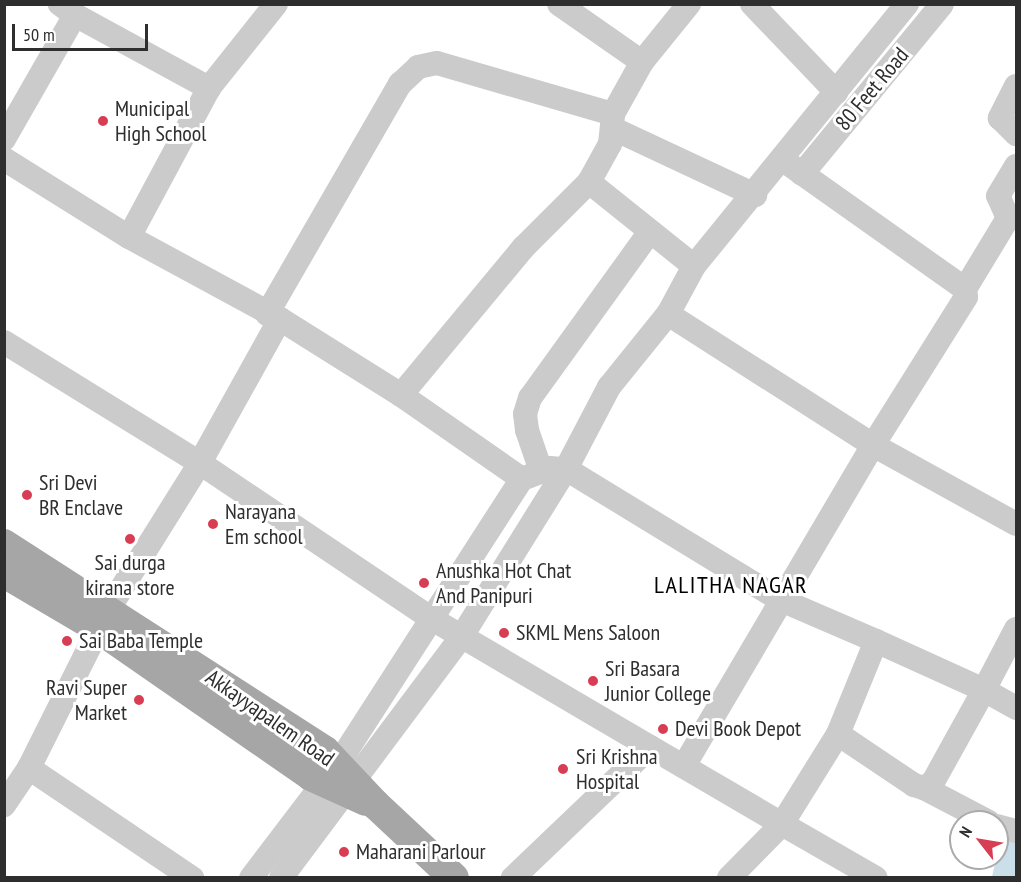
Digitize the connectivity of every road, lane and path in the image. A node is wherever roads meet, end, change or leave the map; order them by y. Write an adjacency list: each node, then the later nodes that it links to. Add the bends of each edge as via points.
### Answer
1 (276, 4): 10 (street)
2 (559, 4): 8 (street)
3 (690, 4): 8 (street)
4 (752, 4): 11 (street)
5 (907, 4): 11 (street, 80 Feet Road)
6 (942, 4): 18 (street, 80 Feet Road)
7 (68, 10): 10 (street); 14 (street)
8 (642, 62): 12 (street)
9 (1017, 86): 13 (street, via 1000,118)
10 (209, 88): 22 (street)
11 (836, 92): 16 (street, 80 Feet Road)
12 (613, 122): 19 (street); 20 (street); 26 (street, via 437,63 418,67 400,84)
13 (1017, 134)
14 (4, 139)
15 (4, 159): 22 (street)
16 (783, 160): 18 (street); 20 (street, 80 Feet Road)
17 (1017, 166): 24 (street, via 998,196 1008,219)
18 (802, 174): 24 (street)
19 (589, 182): 21 (street); 28 (street, via 524,247)
20 (755, 195): 23 (street, 80 Feet Road)
21 (649, 232): 23 (street); 32 (street, via 530,398 526,422)
22 (129, 237): 26 (street)
23 (694, 266): 25 (street, 80 Feet Road)
24 (965, 289): 29 (street, via 966,297)
25 (668, 314): 29 (street); 31 (street, 80 Feet Road, via 609,387)
26 (273, 316): 28 (street); 30 (street)
27 (4, 342): 30 (street)
28 (400, 395): 32 (street)
29 (873, 445): 33 (street); 36 (street)
30 (200, 463): 37 (street); 38 (street)
31 (566, 469): 32 (street); 36 (street); 40 (street, 80 Feet Road)
32 (532, 475): 38 (street)
33 (1017, 524)
34 (4, 544): 37 (main road, Akkayyapalem Road)
35 (4, 573): 37 (main road)
36 (781, 600): 41 (street); 46 (street)
37 (104, 619): 47 (street); 48 (main road, Akkayyapalem Road, via 325,751)
38 (432, 619): 40 (street); 48 (street)
39 (1017, 629): 42 (street)
40 (462, 636): 45 (street); 48 (street, 80 Feet Road)
41 (876, 641): 42 (street); 44 (street)
42 (984, 690): 43 (street); 49 (street, via 933,782)
43 (1017, 708)
44 (838, 734): 49 (street); 52 (street)
45 (650, 747): 46 (street); 57 (street)
46 (684, 766): 52 (street)
47 (29, 768): 50 (street); 53 (street)
48 (348, 785): 54 (street); 55 (street); 56 (main road, Akkayyapalem Road)
49 (924, 788): 51 (street)
50 (4, 805)
51 (966, 810)
52 (783, 824): 58 (street); 59 (street)
53 (192, 878)
54 (251, 878)
55 (281, 878)
56 (454, 878)
57 (513, 878)
58 (729, 878)
59 (876, 878)

